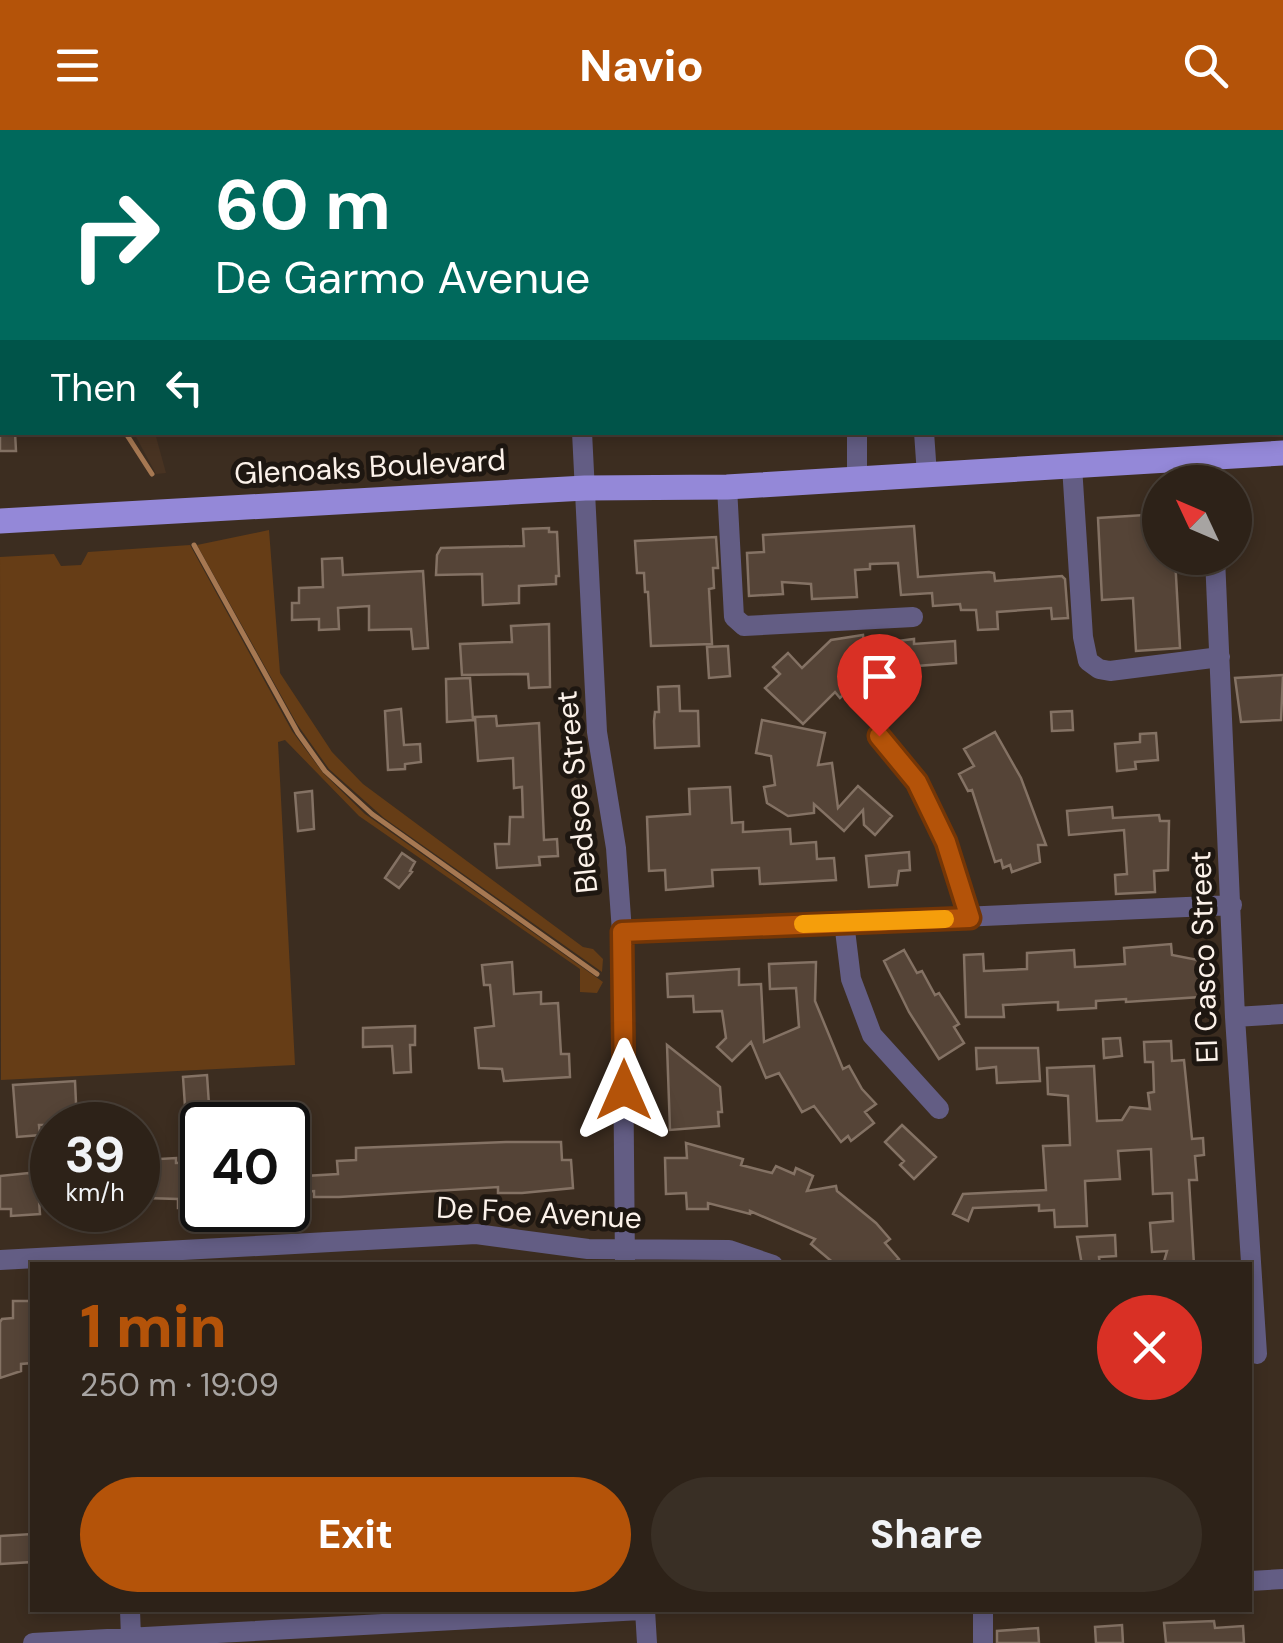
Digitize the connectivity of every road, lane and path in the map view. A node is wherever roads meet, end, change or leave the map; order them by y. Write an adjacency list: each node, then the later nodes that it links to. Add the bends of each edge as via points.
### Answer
1 (582, 435): 11 (street, Bledsoe Street)
2 (857, 435): 9 (street)
3 (924, 435): 8 (street)
4 (1283, 453): 5 (main road, Glenoaks Boulevard)
5 (1232, 465)
6 (1072, 466): 7 (main road, Glenoaks Boulevard); 8 (main road, Glenoaks Boulevard); 15 (street, via 1088,661 1110,671)
7 (1142, 468)
8 (928, 475): 9 (main road, Glenoaks Boulevard)
9 (857, 478): 10 (main road, Glenoaks Boulevard)
10 (727, 487): 11 (main road, Glenoaks Boulevard); 14 (street, via 734,617 744,626)
11 (585, 488): 12 (main road, Glenoaks Boulevard); 20 (street, Bledsoe Street, via 597,732)
12 (0, 520)
13 (1216, 575): 15 (street, El Casco Street)
14 (913, 617)
15 (1220, 656): 17 (street, El Casco Street)
16 (879, 736): 18 (street, via 917,782 946,842)
17 (1232, 905): 18 (street); 22 (street, El Casco Street)
18 (970, 918): 19 (street)
19 (844, 922): 20 (street); 23 (street, via 851,979 872,1035)
20 (622, 932): 24 (street, Bledsoe Street)
21 (1283, 1014): 22 (street)
22 (1235, 1017): 27 (street, El Casco Street)
23 (938, 1109)
24 (625, 1257): 25 (street, De Foe Avenue, via 476,1234); 26 (street, De Foe Avenue, via 728,1250)
25 (0, 1260)
26 (764, 1262)
27 (1251, 1262)
28 (1252, 1277): 29 (street, El Casco Street)
29 (1257, 1354)
30 (1283, 1579): 31 (street)
31 (1252, 1581)
32 (130, 1612): 37 (street)
33 (617, 1612): 36 (street)
34 (643, 1612): 39 (street)
35 (983, 1612): 40 (street)
36 (314, 1635): 37 (street)
37 (131, 1638): 38 (street)
38 (32, 1643)
39 (646, 1643)
40 (983, 1643)

